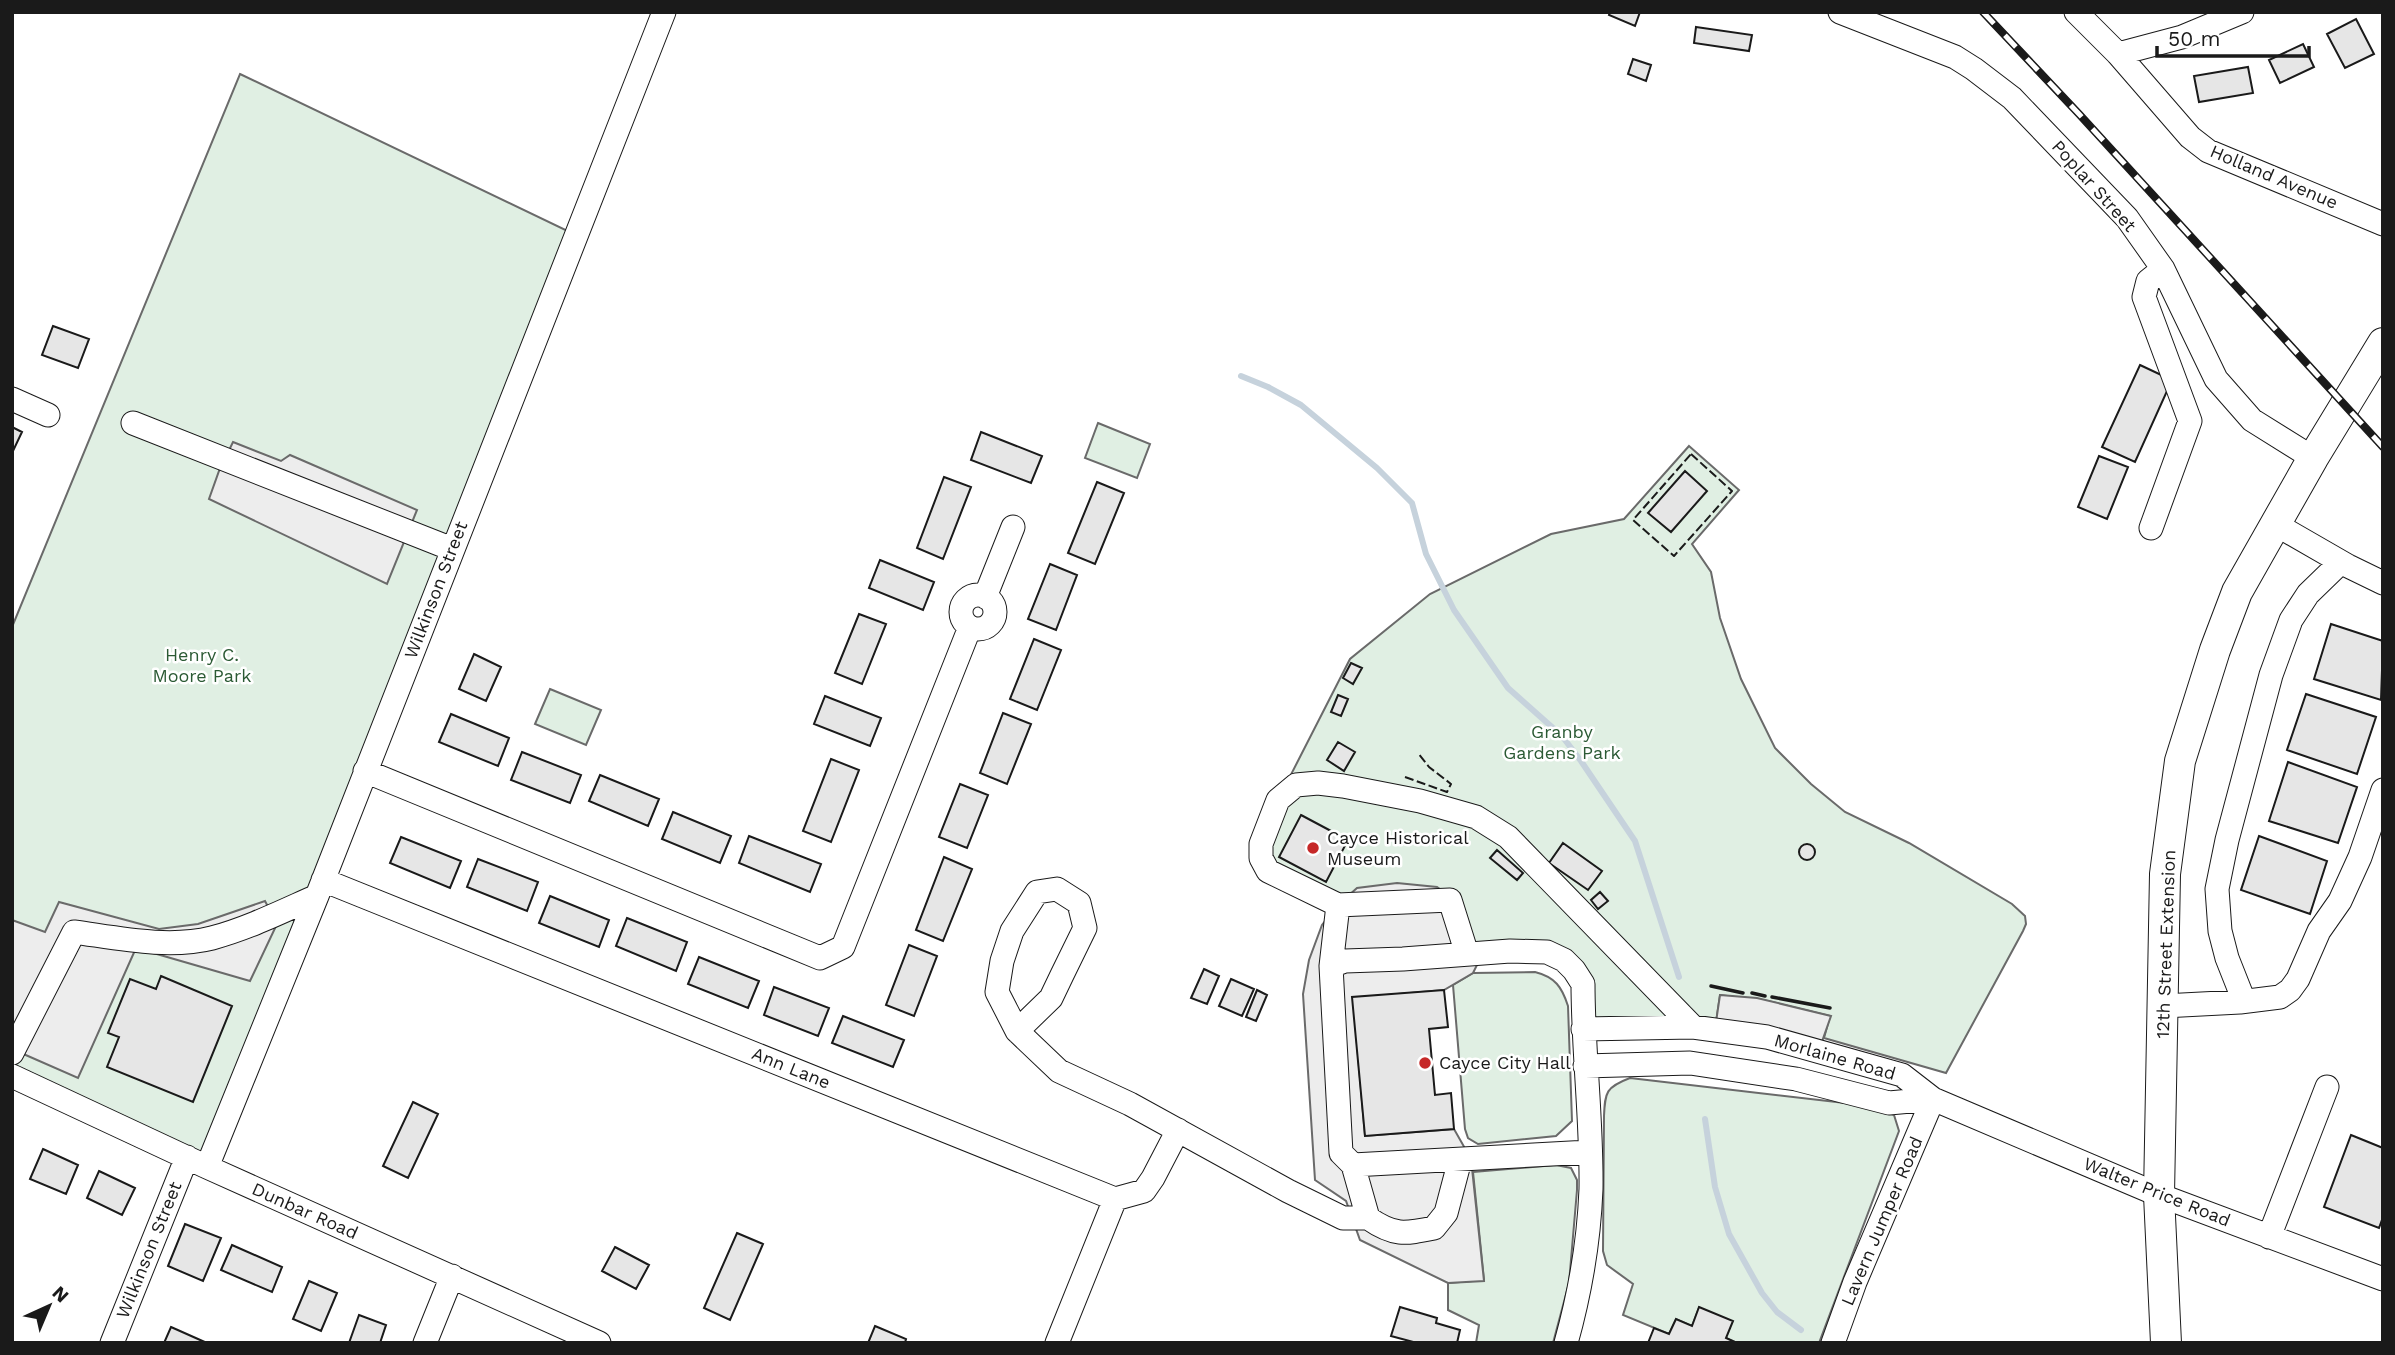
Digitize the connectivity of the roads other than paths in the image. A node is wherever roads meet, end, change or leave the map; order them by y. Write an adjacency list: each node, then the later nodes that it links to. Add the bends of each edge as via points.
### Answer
1 (664, 12): 16 (street, Wilkinson Street)
2 (1840, 12): 7 (street, Poplar Street, via 1955,57 1995,84 2127,218)
3 (2076, 12): 5 (street, Holland Avenue)
4 (2242, 12): 5 (street, via 2182,37)
5 (2118, 54): 6 (street, Holland Avenue, via 2190,137 2208,150)
6 (2383, 223)
7 (2163, 269): 12 (street, Poplar Street, via 2216,379 2252,420); 15 (street, via 2148,281 2144,297 2190,421)
8 (2383, 343): 12 (main road, 12th Street Extension)
9 (12, 399): 10 (street)
10 (48, 415)
11 (133, 423): 16 (street)
12 (2313, 457): 13 (main road, 12th Street Extension)
13 (2275, 524): 17 (street); 26 (main road, 12th Street Extension, via 2237,593 2180,761 2165,874)
14 (1013, 527): 19 (street, via 985,597 995,609 994,620 982,629 970,627 843,947 820,958)
15 (2151, 528)
16 (452, 549): 19 (street, Wilkinson Street)
17 (2341, 562): 18 (street); 25 (street, via 2308,594 2291,620 2271,675 2227,840 2217,889 2220,931)
18 (2383, 583)
19 (365, 771): 21 (street, Wilkinson Street)
20 (2383, 790): 25 (street, via 2360,857 2298,979 2280,997)
21 (320, 888): 30 (street, via 264,920 211,938 150,941 74,932); 38 (street, Wilkinson Street); 41 (street, Ann Lane)
22 (1338, 905): 23 (street, via 1450,900); 24 (street); 27 (street, via 1268,871 1261,859 1261,844 1278,800 1296,785 1343,786 1476,817 1508,837)
23 (1467, 954): 24 (street, via 1345,961); 28 (street, via 1547,952 1564,960 1583,984)
24 (1331, 967): 39 (street, via 1342,1153)
25 (2244, 1001): 26 (street)
26 (2163, 1006): 40 (main road, 12th Street Extension)
27 (1693, 1027): 28 (street, Morlaine Road); 34 (street, Morlaine Road, via 1767,1037 1890,1071)
28 (1583, 1029): 31 (street)
29 (1017, 1031): 29 (street, via 997,992 1002,961 1012,931 1037,892 1057,889 1079,903 1085,928 1051,998); 35 (street, via 1059,1071)
30 (12, 1054)
31 (1585, 1066): 34 (street, Morlaine Road, via 1690,1063 1796,1079 1889,1103); 36 (street)
32 (12, 1076): 38 (street, Dunbar Road)
33 (2327, 1087): 43 (street)
34 (1933, 1099): 40 (street, Walter Price Road); 51 (street, Lavern Jumper Road)
35 (1178, 1130): 41 (street, via 1144,1191); 42 (street, via 1343,1217)
36 (1589, 1152): 37 (street); 50 (street, via 1588,1231)
37 (1460, 1160): 39 (street); 42 (street, via 1446,1213 1434,1228 1387,1231)
38 (197, 1162): 44 (street, Dunbar Road); 46 (street, Wilkinson Street)
39 (1353, 1165): 42 (street)
40 (2160, 1195): 43 (street, Walter Price Road); 52 (main road, 12th Street Extension)
41 (1115, 1199): 49 (street)
42 (1368, 1218)
43 (2269, 1237): 45 (street, Walter Price Road)
44 (452, 1276): 47 (street); 48 (street, Dunbar Road)
45 (2383, 1279)
46 (112, 1343)
47 (425, 1343)
48 (599, 1343)
49 (1058, 1343)
50 (1566, 1343)
51 (1833, 1343)
52 (2166, 1343)

